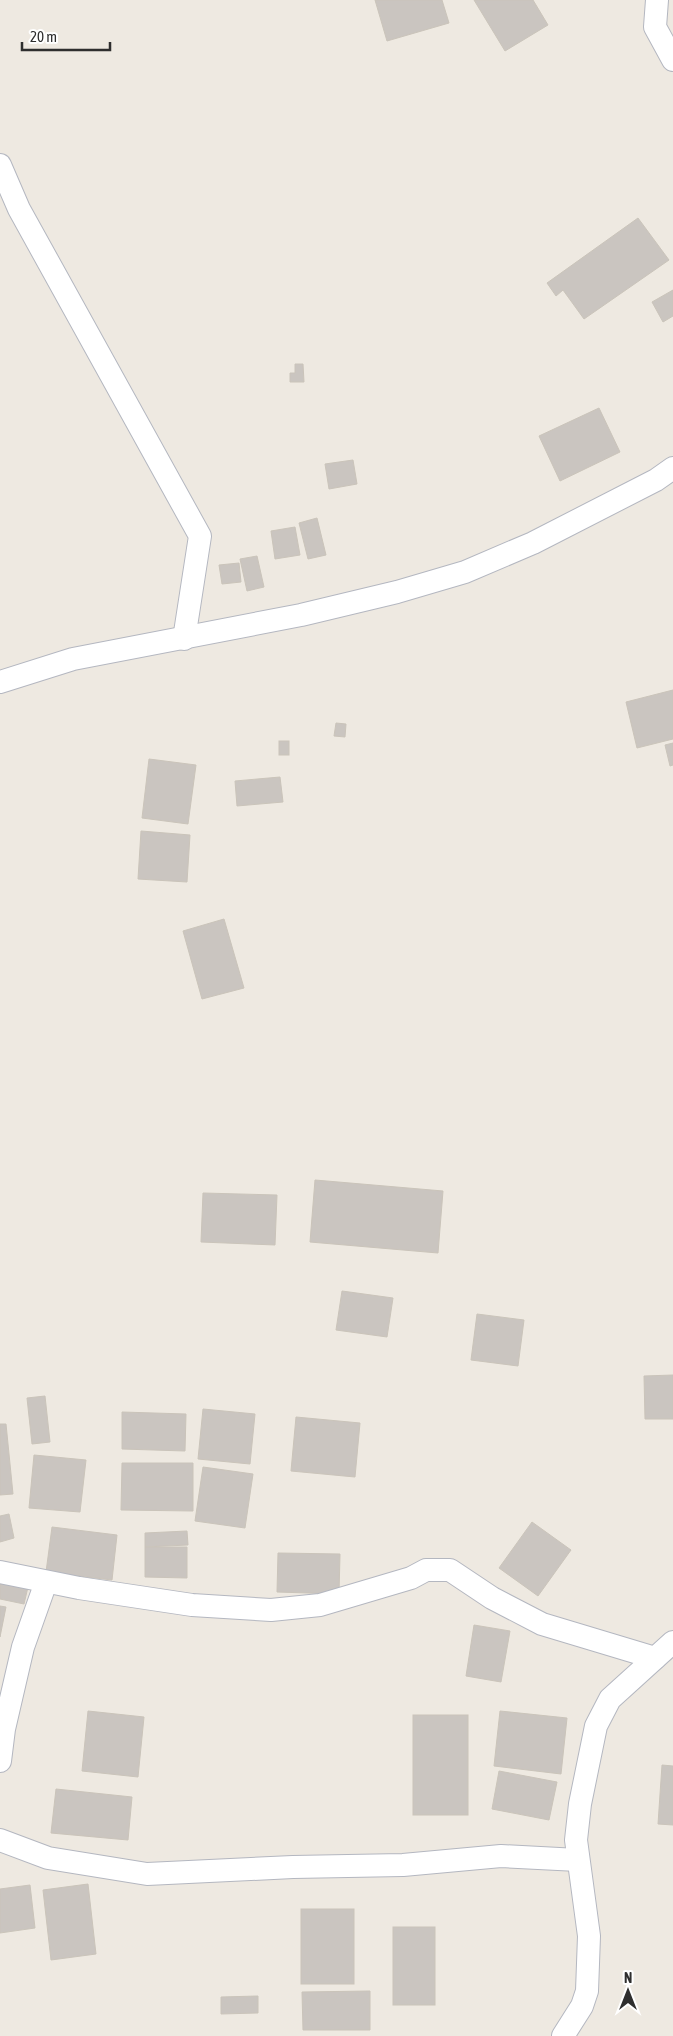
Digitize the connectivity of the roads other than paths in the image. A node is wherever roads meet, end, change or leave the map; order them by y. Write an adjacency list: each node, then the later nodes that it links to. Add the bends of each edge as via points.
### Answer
1 (657, 0): 2 (street, via 656,28)
2 (673, 60)
3 (0, 165): 5 (street, via 19,209 200,536)
4 (673, 468): 5 (street, via 656,480 533,543 465,572 330,608)
5 (184, 639): 6 (street, via 72,659)
6 (0, 682)
7 (0, 1572): 8 (street)
8 (46, 1582): 10 (street, via 192,1605 270,1610 320,1605 411,1578 426,1570 450,1570 492,1598 542,1624); 11 (street, via 23,1647)
9 (673, 1642): 10 (street)
10 (655, 1658): 13 (street, via 610,1699 596,1726 580,1804 576,1840)
11 (0, 1761)
12 (0, 1840): 13 (street, via 48,1858 147,1874 403,1865 501,1856)
13 (578, 1860): 14 (street, via 589,1936 589,1970 582,2006)
14 (563, 2036)

